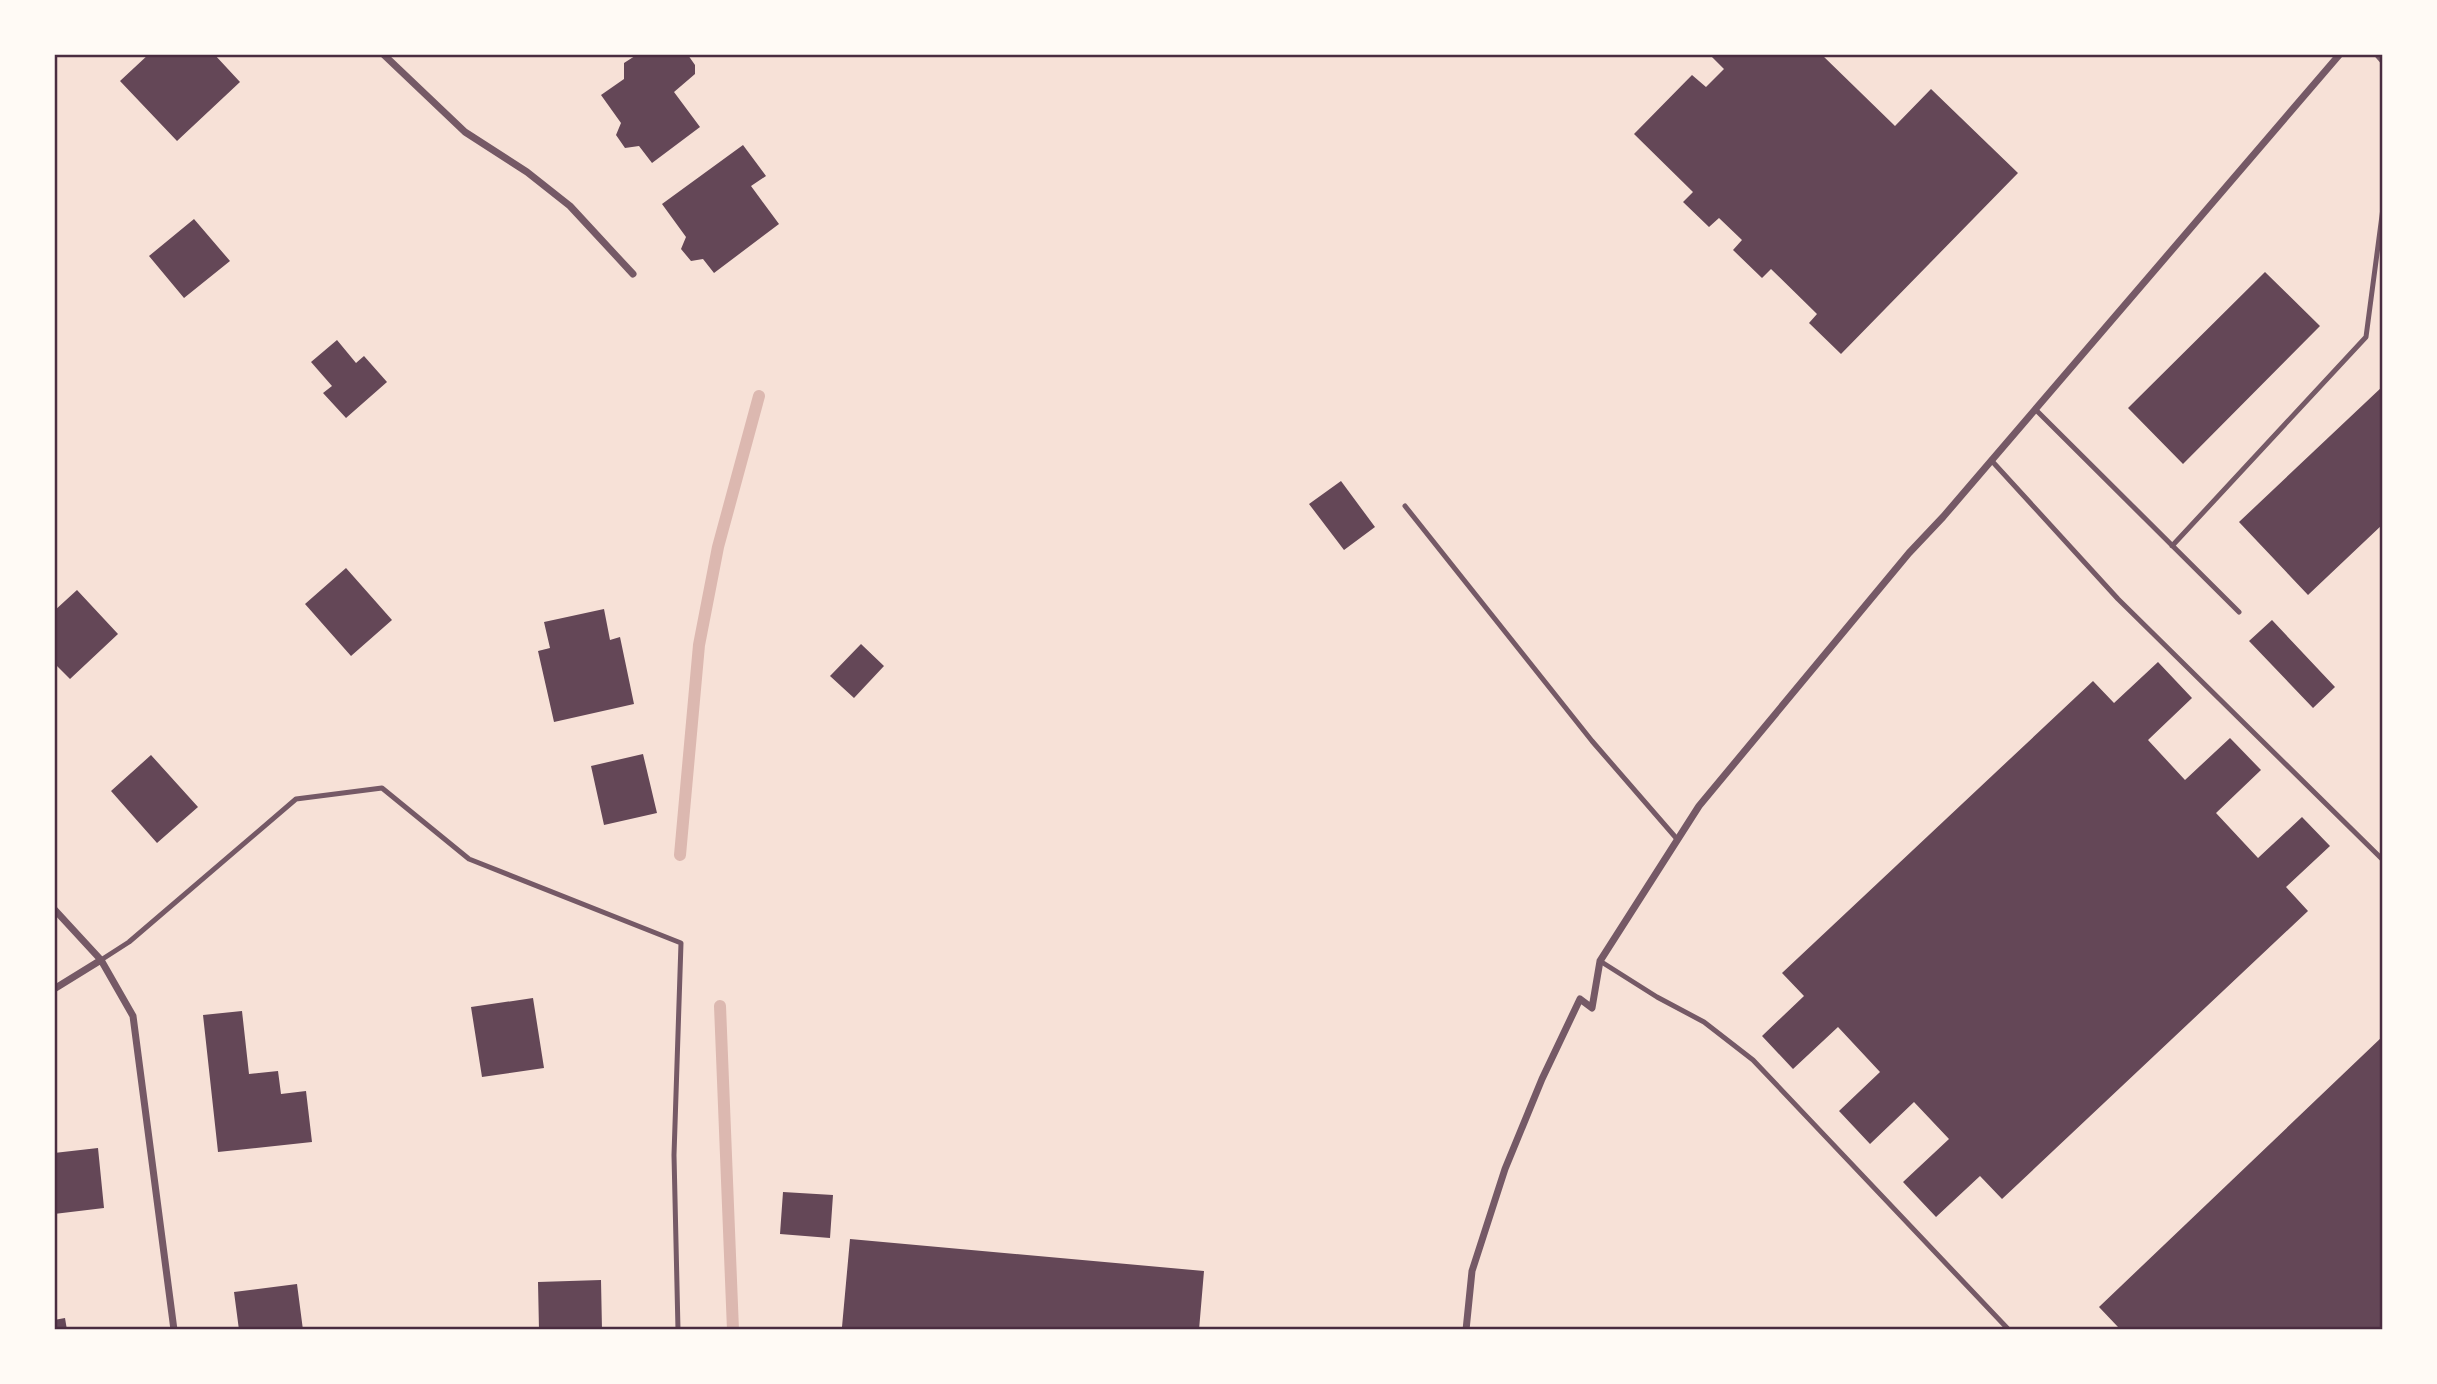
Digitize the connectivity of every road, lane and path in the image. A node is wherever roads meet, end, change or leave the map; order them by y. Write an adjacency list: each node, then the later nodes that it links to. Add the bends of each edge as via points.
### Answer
1 (383, 54): 6 (street, via 465,132 570,206)
2 (2340, 54): 7 (street)
3 (2376, 54): 4 (lane)
4 (2383, 62)
5 (2383, 208): 10 (lane, via 2366,337)
6 (633, 274)
7 (2035, 410): 8 (street); 10 (lane)
8 (1991, 460): 12 (street, via 1699,806); 13 (lane, via 2118,598)
9 (1405, 506): 12 (lane, via 1592,741)
10 (2172, 546): 11 (lane)
11 (2239, 612)
12 (1678, 839): 16 (street)
13 (2383, 860)
14 (54, 909): 15 (street)
15 (101, 960): 17 (street); 18 (street, via 133,1016); 19 (lane, via 129,942 296,799 382,788 469,859 681,943 674,1155)
16 (1600, 961): 20 (street, via 1592,1008 1580,999 1504,1170 1472,1271); 21 (lane, via 1704,1022 1753,1060)
17 (54, 989)
18 (174, 1330)
19 (678, 1330)
20 (1466, 1330)
21 (2009, 1330)

